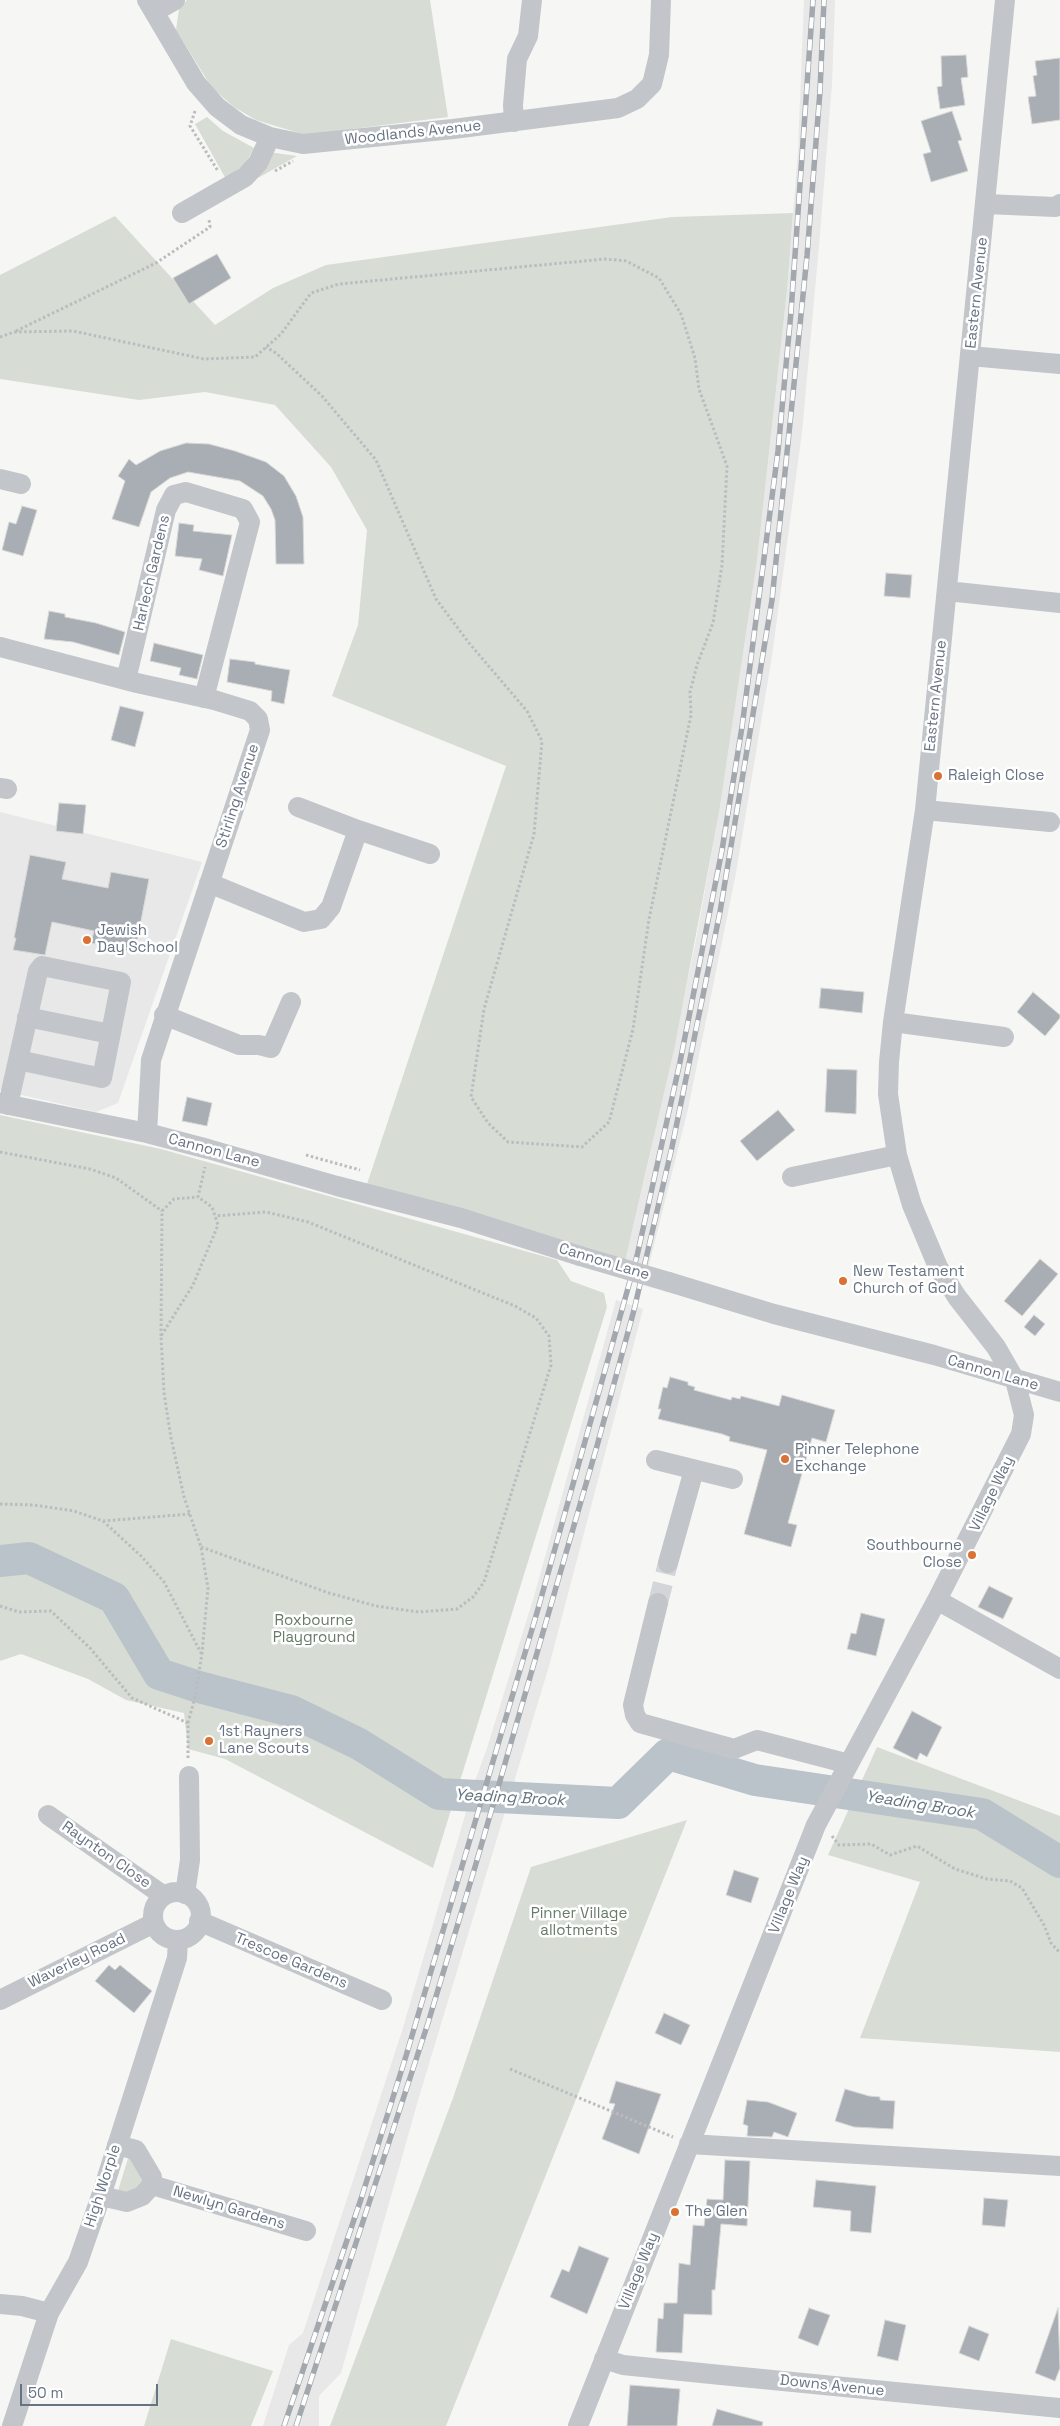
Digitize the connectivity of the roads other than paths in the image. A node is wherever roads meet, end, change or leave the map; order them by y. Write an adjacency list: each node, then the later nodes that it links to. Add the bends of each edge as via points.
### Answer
1 (175, 0): 5 (street)
2 (532, 0): 6 (street, via 528,36 517,59)
3 (661, 0): 6 (street, Woodlands Avenue, via 659,55 652,84 637,99 618,108)
4 (1006, 0): 8 (street, Eastern Avenue)
5 (151, 6): 7 (street, Woodlands Avenue, via 196,83 217,107 241,125)
6 (514, 122): 7 (street, Woodlands Avenue, via 303,144)
7 (270, 137): 10 (street, via 258,163 245,177)
8 (986, 204): 9 (street, via 1055,207); 11 (street, Eastern Avenue)
9 (1060, 204)
10 (182, 213)
11 (970, 356): 12 (street); 15 (street, Eastern Avenue)
12 (1060, 364)
13 (0, 479): 14 (street)
14 (21, 484)
15 (947, 591): 16 (street); 21 (street, Eastern Avenue)
16 (1060, 603)
17 (0, 647): 18 (street, Stirling Avenue)
18 (126, 680): 19 (street, Stirling Avenue); 19 (street, Harlech Gardens, via 166,510 174,495 186,492 243,509 250,522)
19 (204, 698): 25 (street, Stirling Avenue, via 250,710 258,719 260,730)
20 (298, 807): 23 (street)
21 (924, 810): 22 (street); 29 (street, Eastern Avenue)
22 (1050, 822)
23 (358, 830): 24 (street); 25 (street, via 331,907 321,919 304,922)
24 (430, 854)
25 (209, 883): 27 (street, Stirling Avenue)
26 (291, 1002): 27 (street, via 271,1048 238,1045)
27 (164, 1015): 34 (street, Stirling Avenue, via 151,1060)
28 (27, 1017): 30 (street); 30 (street, via 42,966 91,975 121,982); 32 (street)
29 (892, 1022): 31 (street); 35 (street, Eastern Avenue, via 888,1094)
30 (110, 1034): 32 (street, via 102,1078)
31 (1004, 1037)
32 (18, 1060): 33 (street)
33 (4, 1104): 34 (street, Cannon Lane)
34 (147, 1133): 37 (street, Cannon Lane, bridge, via 461,1218 774,1314)
35 (897, 1155): 36 (street); 37 (street, Eastern Avenue, via 912,1205 938,1267 996,1347)
36 (792, 1177)
37 (1015, 1380): 38 (street, Cannon Lane); 43 (street, Village Way, via 1024,1415 1021,1434)
38 (1060, 1392)
39 (656, 1460): 40 (street)
40 (692, 1479): 41 (street); 42 (street)
41 (733, 1479)
42 (668, 1563)
43 (938, 1600): 45 (street); 46 (street, Village Way)
44 (658, 1603): 46 (street, via 634,1705 640,1723 734,1749 757,1740)
45 (1060, 1669)
46 (849, 1764): 57 (street, Village Way, via 833,1791)
47 (189, 1776): 49 (street, via 190,1860)
48 (48, 1815): 50 (street, Raynton Close)
49 (185, 1894): 50 (street, via 178,1892); 51 (street, via 196,1902)
50 (164, 1896): 52 (street, via 154,1907)
51 (199, 1921): 53 (street, via 192,1934); 55 (street, Trescoe Gardens)
52 (154, 1923): 53 (street, via 162,1935); 54 (street, Waverley Road)
53 (178, 1940): 56 (street, High Worple, via 177,1958)
54 (0, 2000)
55 (382, 2000)
56 (117, 2144): 59 (street, Newlyn Gardens, via 136,2150 150,2173); 60 (street, High Worple)
57 (689, 2144): 58 (street); 64 (street, Village Way)
58 (1060, 2166)
59 (152, 2185): 60 (street, Newlyn Gardens, via 142,2196 127,2202); 61 (street, Newlyn Gardens)
60 (101, 2196): 63 (street, High Worple, via 78,2262)
61 (306, 2231)
62 (0, 2304): 63 (street)
63 (49, 2313): 66 (street, High Worple)
64 (604, 2359): 65 (street, Downs Avenue, via 643,2367); 67 (street, Village Way)
65 (1060, 2408)
66 (12, 2426)
67 (578, 2426)

